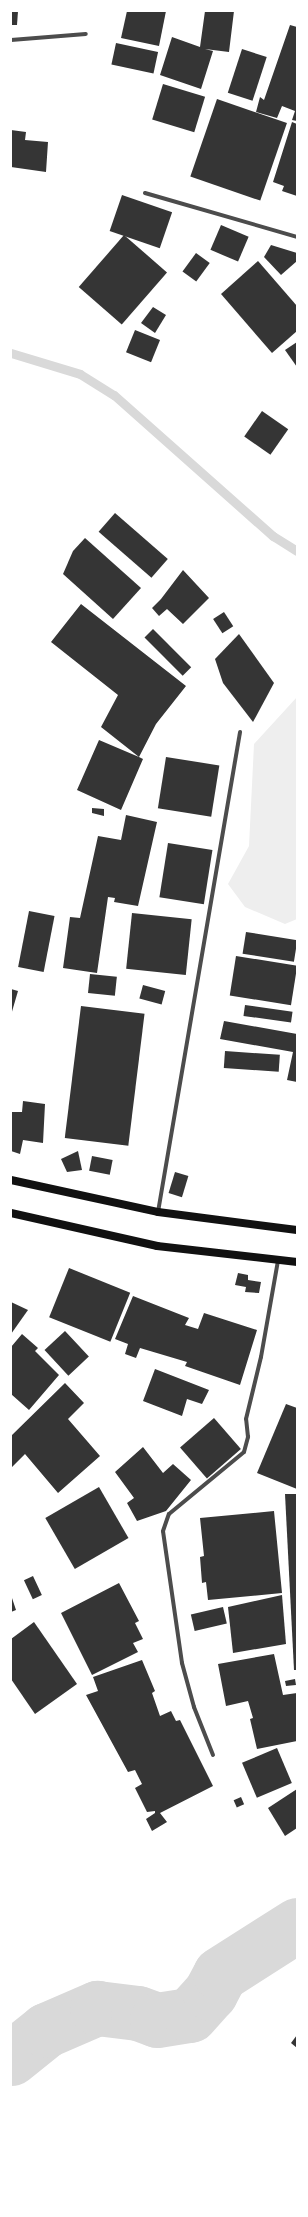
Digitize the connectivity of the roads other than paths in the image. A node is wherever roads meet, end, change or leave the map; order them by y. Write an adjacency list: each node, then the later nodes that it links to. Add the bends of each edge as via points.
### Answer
1 (86, 34): 2 (street)
2 (11, 40)
3 (145, 193): 4 (street)
4 (297, 237)
5 (240, 732): 7 (street)
6 (11, 1180): 7 (main road)
7 (158, 1212): 9 (main road)
8 (11, 1213): 10 (main road, via 157,1246)
9 (297, 1230)
10 (278, 1261): 11 (main road); 12 (street, via 261,1356 246,1419 248,1437 244,1452 169,1514 163,1531 182,1663 194,1707)
11 (297, 1262)
12 (213, 1755)

